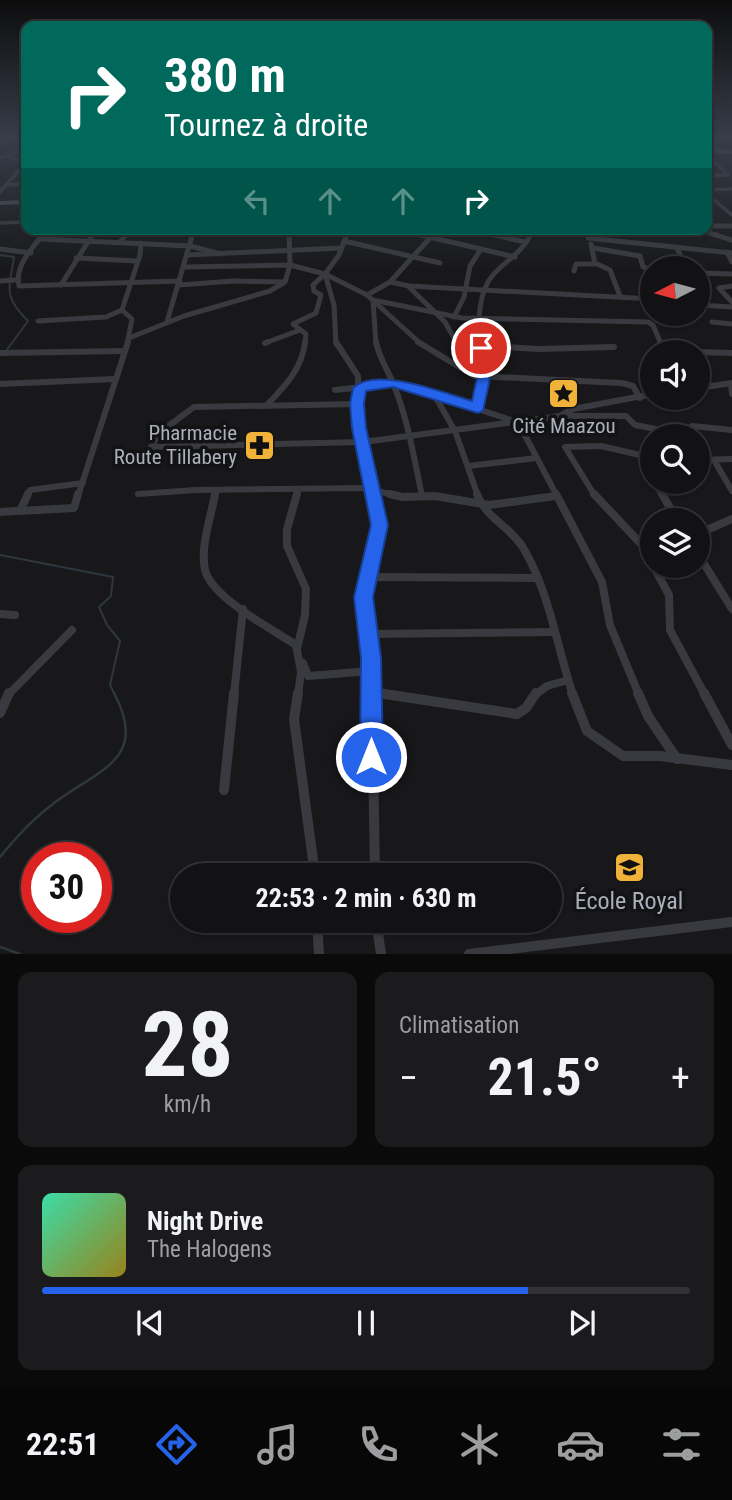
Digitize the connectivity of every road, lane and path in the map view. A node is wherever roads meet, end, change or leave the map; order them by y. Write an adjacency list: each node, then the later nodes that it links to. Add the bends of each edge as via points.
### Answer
1 (9, 182): 3 (street)
2 (21, 184): 3 (street)
3 (6, 185): 6 (street)
4 (732, 189): 5 (street)
5 (712, 191)
6 (0, 192)
7 (712, 197): 10 (street)
8 (21, 202): 9 (street)
9 (0, 203)
10 (732, 215)
11 (21, 222): 12 (street)
12 (1, 224)
13 (712, 226): 14 (street)
14 (732, 226)
15 (712, 234): 31 (street)
16 (43, 235): 30 (street)
17 (92, 235): 32 (street)
18 (126, 235): 34 (street)
19 (192, 235): 39 (street)
20 (289, 235): 45 (street)
21 (346, 235): 33 (street)
22 (421, 235): 28 (street)
23 (486, 235): 41 (street)
24 (502, 235): 35 (street)
25 (530, 235): 35 (street)
26 (586, 235): 29 (street)
27 (640, 235): 38 (street)
28 (430, 237): 41 (street); 51 (street)
29 (588, 238): 36 (street); 42 (street)
30 (41, 239): 32 (street); 47 (street)
31 (732, 240)
32 (88, 241): 34 (street); 55 (street)
33 (344, 241): 40 (street); 51 (street)
34 (120, 242): 37 (street)
35 (526, 242): 54 (street)
36 (625, 242): 38 (street); 46 (street)
37 (141, 243): 39 (street); 56 (street)
38 (644, 244): 43 (street)
39 (190, 246): 49 (street); 50 (street)
40 (341, 248): 45 (street); 63 (street)
41 (478, 248): 54 (street); 75 (street)
42 (593, 248): 46 (street); 59 (street)
43 (677, 248): 48 (street); 53 (street)
44 (0, 249): 47 (street)
45 (290, 251): 49 (street); 60 (street)
46 (618, 252): 52 (street)
47 (31, 253): 66 (street)
48 (729, 253): 57 (street)
49 (221, 254): 50 (street)
50 (187, 255): 61 (street)
51 (412, 256): 58 (street); 69 (street)
52 (640, 256)
53 (681, 256)
54 (515, 257): 76 (street, via 488,278)
55 (76, 258): 56 (street); 72 (street)
56 (138, 261): 70 (street)
57 (732, 262)
58 (439, 263)
59 (594, 263): 62 (street, via 576,264); 78 (street, via 610,270)
60 (290, 265): 61 (street); 63 (street); 68 (street)
61 (184, 267): 71 (street)
62 (574, 271)
63 (325, 274): 77 (street); 91 (street, via 313,285 321,295 316,313 293,324); 107 (street, via 334,305 336,345 358,376)
64 (710, 274): 65 (street)
65 (732, 275)
66 (16, 280): 67 (street); 72 (street, via 21,287)
67 (0, 281)
68 (285, 282): 71 (street); 88 (street, via 270,291)
69 (390, 282): 73 (street); 77 (street)
70 (130, 283): 71 (street); 72 (street); 83 (street)
71 (180, 283): 88 (street)
72 (61, 285)
73 (409, 286): 75 (street); 84 (street)
74 (732, 286): 81 (street, via 719,288)
75 (463, 287): 76 (street); 85 (street, via 464,299)
76 (482, 290): 78 (street); 86 (street)
77 (367, 295): 80 (street)
78 (620, 296): 79 (street)
79 (640, 297)
80 (373, 300): 84 (street); 101 (street, via 434,354); 103 (street, via 379,353)
81 (732, 304): 82 (street)
82 (710, 305)
83 (122, 310): 87 (street, via 106,317); 92 (street, via 132,319)
84 (434, 312): 85 (street); 96 (street, via 459,343)
85 (454, 317): 86 (street)
86 (476, 318): 93 (street, via 650,323); 96 (street)
87 (38, 321)
88 (167, 322): 92 (street)
89 (712, 322): 90 (street)
90 (732, 324)
91 (300, 330): 94 (street); 113 (street, via 306,334 305,355 291,381)
92 (129, 338): 97 (street)
93 (659, 340)
94 (265, 343)
95 (614, 347): 96 (street)
96 (481, 348): 101 (street)
97 (124, 351): 99 (street); 102 (street)
98 (710, 352): 100 (street)
99 (0, 353)
100 (732, 353)
101 (484, 378): 111 (street, via 622,383 633,386); 114 (street)
102 (115, 379): 104 (street); 128 (street)
103 (393, 383): 107 (street); 110 (street); 121 (street)
104 (0, 384)
105 (731, 384): 106 (street); 109 (street)
106 (710, 387)
107 (359, 388): 108 (street); 112 (street)
108 (335, 390)
109 (732, 394)
110 (435, 396): 114 (street); 120 (street)
111 (640, 398): 115 (street, via 573,409)
112 (357, 404): 113 (street); 122 (street)
113 (267, 405): 122 (street, via 194,407 159,433 151,447)
114 (478, 408): 116 (street)
115 (560, 416): 116 (street); 117 (street, via 626,416)
116 (518, 422): 120 (street); 124 (street)
117 (640, 426)
118 (710, 428): 119 (street)
119 (732, 430)
120 (455, 431): 121 (street); 127 (street)
121 (410, 437): 122 (street); 134 (street)
122 (363, 442): 130 (street)
123 (640, 455): 157 (street, via 601,446 565,447 598,500 642,545 669,595 673,635)
124 (537, 458): 127 (street); 135 (street)
125 (732, 459): 126 (street)
126 (711, 460): 132 (street)
127 (468, 466): 136 (street)
128 (83, 483): 137 (street, via 30,490); 137 (street, via 74,508)
129 (298, 489): 130 (street); 131 (street); 151 (street, via 287,529 287,546 306,589 305,615)
130 (373, 489): 134 (street, via 402,497); 142 (street, via 379,525)
131 (216, 490): 133 (street); 145 (street, via 205,570 213,588)
132 (732, 491)
133 (138, 494)
134 (422, 496): 136 (street)
135 (556, 496): 136 (street); 158 (street, via 602,582 610,625 648,716)
136 (481, 505): 143 (street, via 518,537)
137 (20, 511): 138 (street)
138 (0, 512)
139 (732, 519): 140 (street)
140 (710, 529)
141 (710, 573): 144 (street)
142 (369, 577): 143 (street); 150 (street, via 364,597)
143 (538, 578): 149 (street)
144 (732, 609)
145 (243, 610): 151 (street); 160 (street)
146 (0, 614): 147 (street)
147 (15, 615)
148 (72, 630): 155 (street)
149 (554, 632): 150 (street); 153 (street)
150 (368, 634): 152 (street)
151 (296, 645): 152 (street, via 308,676); 161 (street, via 301,672 293,719)
152 (371, 671): 154 (street)
153 (568, 680): 154 (street, via 546,687 517,714); 158 (street, via 582,723 597,740 623,756)
154 (371, 692): 162 (street)
155 (5, 693): 156 (street)
156 (0, 713)
157 (732, 745)
158 (677, 759): 159 (street)
159 (732, 765)
160 (224, 790)
161 (314, 863)
162 (374, 863)
163 (732, 922): 168 (street)
164 (318, 933): 166 (street)
165 (378, 933): 167 (street)
166 (319, 954)
167 (381, 954)
168 (469, 954)

